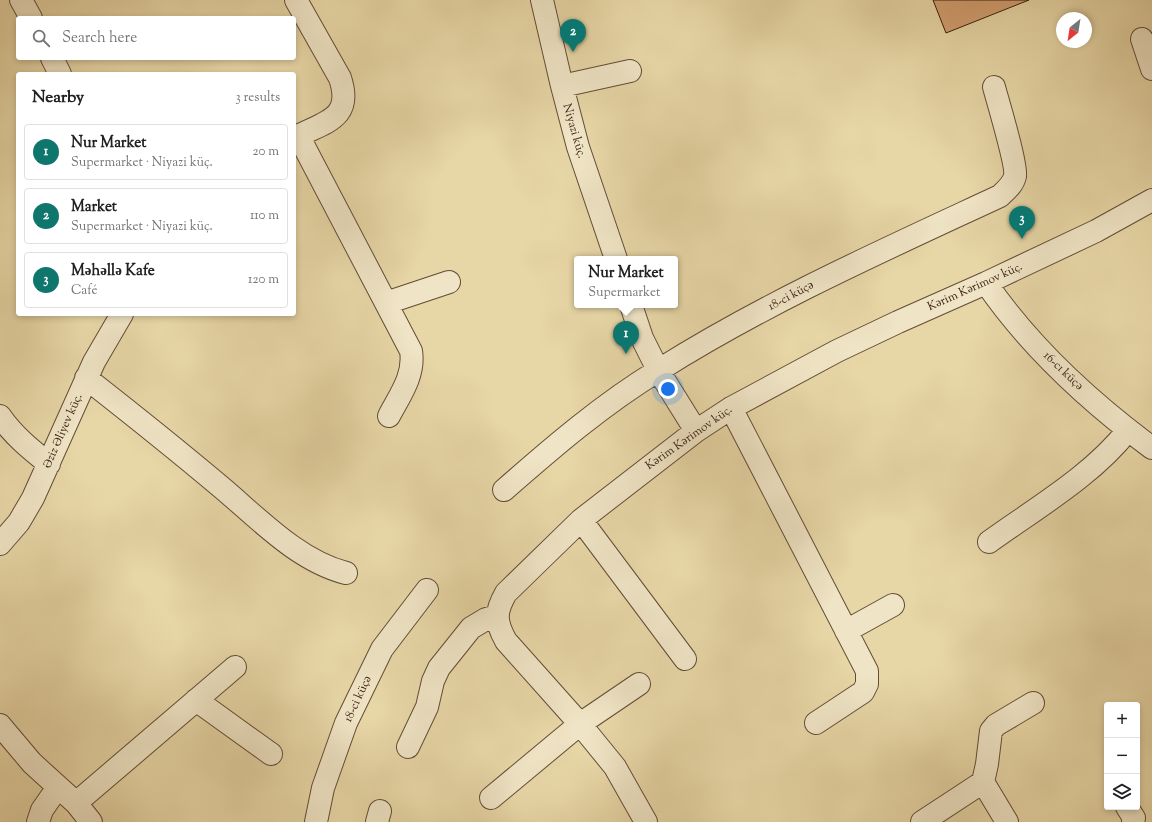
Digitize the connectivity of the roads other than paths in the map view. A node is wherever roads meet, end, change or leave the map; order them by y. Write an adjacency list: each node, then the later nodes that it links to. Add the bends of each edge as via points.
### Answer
1 (21, 0): 4 (street)
2 (296, 0): 12 (street, via 340,78 345,92 340,112 328,122)
3 (542, 0): 10 (street, Niyazi küç.)
4 (30, 16)
5 (1142, 39): 7 (street)
6 (53, 60): 9 (street)
7 (1152, 69)
8 (630, 71): 10 (street)
9 (59, 72)
10 (562, 86): 14 (street, Niyazi küç., via 578,147)
11 (994, 87): 20 (street, 18-ci küçə, via 1015,175 1009,188 1000,196 824,279 722,332)
12 (296, 136): 17 (street)
13 (1152, 200): 16 (street, Kərim Kərimov küç., via 1096,231)
14 (615, 256)
15 (449, 282): 17 (street)
16 (986, 283): 22 (street, Kərim Kərimov küç., via 837,351); 26 (street, 16-cı küçə, via 1002,306 1059,370)
17 (386, 303): 24 (street, via 411,351 413,361 411,373)
18 (632, 308): 20 (street, via 642,338)
19 (121, 316): 21 (street, Əziz Əliyev küç.)
20 (658, 370): 25 (street); 29 (street, 18-ci küçə, via 609,404)
21 (86, 378): 28 (street, Əziz Əliyev küç.); 33 (street, via 298,551 329,569)
22 (731, 408): 25 (street, Kərim Kərimov küç.); 37 (street)
23 (0, 416): 28 (street, via 27,447)
24 (389, 416)
25 (696, 430): 30 (street, Kərim Kərimov küç.)
26 (1128, 430): 27 (street, 16-cı küçə); 31 (street, via 1113,449 1092,468)
27 (1152, 448)
28 (49, 464): 32 (street, Əziz Əliyev küç., via 19,522)
29 (504, 490)
30 (581, 520): 36 (street, Kərim Kərimov küç., via 506,593); 38 (street)
31 (989, 542)
32 (0, 544)
33 (346, 573)
34 (427, 590): 55 (street, 18-ci küçə, via 382,649 346,723 323,788)
35 (893, 605): 37 (street)
36 (497, 616): 44 (street, via 499,628 506,641); 46 (street, via 471,628 439,668 427,707)
37 (846, 631): 43 (street, via 866,671 867,684 863,692)
38 (685, 659)
39 (235, 667): 41 (street)
40 (639, 684): 44 (street)
41 (196, 700): 47 (street); 51 (street)
42 (1033, 703): 48 (street, via 990,732)
43 (816, 723)
44 (580, 724): 50 (street); 56 (street, via 615,767)
45 (0, 726): 49 (street, via 32,763)
46 (408, 747)
47 (271, 754)
48 (983, 782): 57 (street); 58 (street)
49 (58, 787): 51 (street); 53 (street, via 42,810)
50 (490, 798)
51 (76, 803): 54 (street)
52 (1129, 810): 59 (street, via 1134,818)
53 (38, 822)
54 (91, 822)
55 (316, 822)
56 (646, 822)
57 (922, 822)
58 (1007, 822)
59 (1132, 822)

